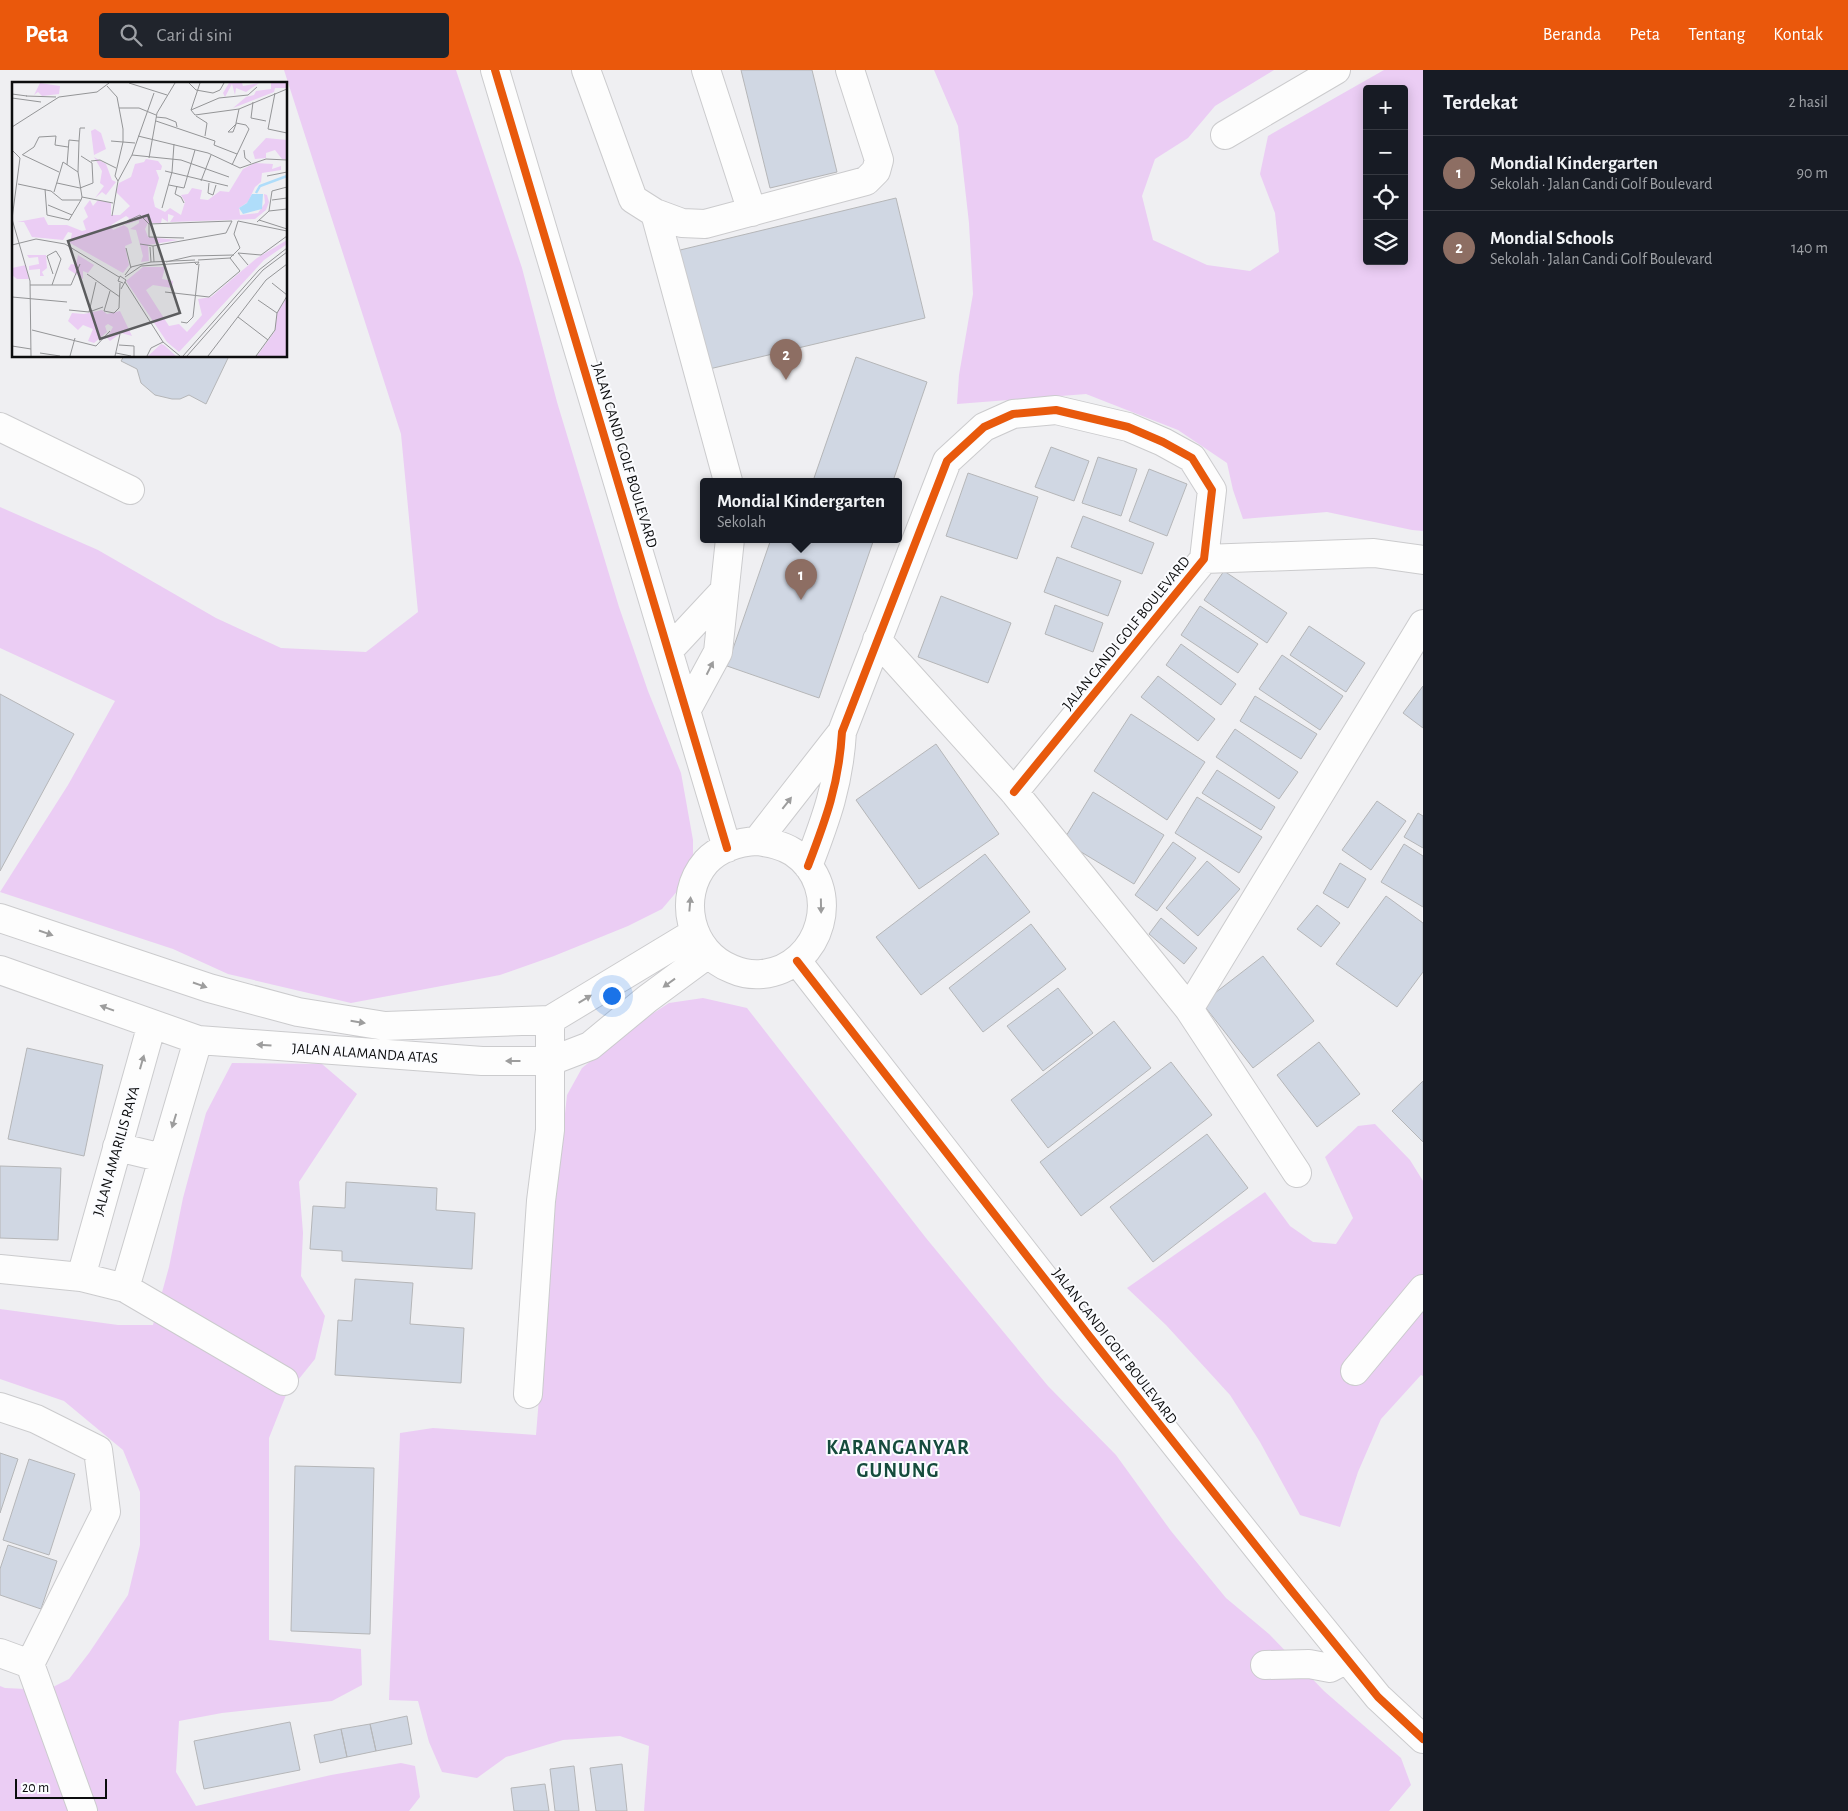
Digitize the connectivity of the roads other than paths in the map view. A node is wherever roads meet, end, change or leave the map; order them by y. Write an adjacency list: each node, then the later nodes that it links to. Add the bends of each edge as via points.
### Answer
1 (495, 70): 18 (street, JALAN CANDI GOLF BOULEVARD)
2 (586, 70): 8 (street, via 634,198)
3 (706, 70): 7 (street)
4 (850, 70): 7 (street, via 879,160 876,171 866,181)
5 (1336, 70): 6 (street)
6 (1225, 136)
7 (752, 212): 8 (street, via 705,224 682,223)
8 (655, 213): 10 (street)
9 (0, 427): 11 (street)
10 (727, 478)
11 (130, 490)
12 (730, 543): 15 (street)
13 (1204, 558): 14 (street, JALAN CANDI GOLF BOULEVARD, via 1374,553); 17 (street, JALAN CANDI GOLF BOULEVARD, via 1212,490 1192,458 1128,427 1056,410 1013,414 984,427 947,461); 21 (street, JALAN CANDI GOLF BOULEVARD)
14 (1423, 560)
15 (724, 591): 18 (street); 19 (street, one-way to 15, via 718,652)
16 (1423, 624): 29 (street)
17 (877, 640): 20 (street, JALAN CANDI GOLF BOULEVARD); 21 (street)
18 (669, 650): 19 (street, JALAN CANDI GOLF BOULEVARD)
19 (686, 711): 23 (street, JALAN CANDI GOLF BOULEVARD)
20 (842, 732): 22 (street, JALAN CANDI GOLF BOULEVARD, one-way to 20); 24 (street, JALAN CANDI GOLF BOULEVARD, via 840,762 830,809)
21 (1014, 792): 29 (street)
22 (758, 841): 23 (street, via 742,842); 24 (street, via 785,848)
23 (727, 848): 26 (street, one-way to 23, via 688,909 693,884 706,862)
24 (808, 866): 27 (street, one-way to 27, via 818,884 823,905 820,926 811,945)
25 (0, 918): 30 (street, JALAN ALAMANDA ATAS, one-way to 30, via 209,988 298,1012 385,1026)
26 (701, 944): 27 (street, via 723,966 742,973 780,970); 30 (street, JALAN ALAMANDA ATAS, one-way to 26); 33 (street, JALAN ALAMANDA ATAS, one-way to 33, via 647,999 590,1046)
27 (796, 960): 46 (street, JALAN CANDI GOLF BOULEVARD, via 1096,1345)
28 (0, 970): 31 (street, JALAN ALAMANDA ATAS, one-way to 28)
29 (1189, 1009): 36 (street)
30 (550, 1020): 33 (street)
31 (152, 1024): 32 (street, JALAN ALAMANDA ATAS); 34 (street, JALAN AMARILIS RAYA, one-way to 31)
32 (198, 1040): 33 (street, JALAN ALAMANDA ATAS, one-way to 32, via 482,1061); 35 (street, one-way to 35)
33 (551, 1061): 43 (street, via 550,1130 541,1202)
34 (117, 1147): 35 (street); 38 (street, JALAN AMARILIS RAYA)
35 (163, 1158): 39 (street)
36 (1297, 1173)
37 (0, 1269): 38 (street)
38 (81, 1277): 39 (street)
39 (125, 1288): 42 (street)
40 (1423, 1289): 41 (street)
41 (1355, 1371)
42 (284, 1381)
43 (528, 1394)
44 (0, 1407): 47 (street, via 36,1419 98,1450 106,1512)
45 (0, 1654): 47 (street)
46 (1347, 1658): 48 (street, via 1330,1668 1309,1664); 49 (street, JALAN CANDI GOLF BOULEVARD, via 1378,1697)
47 (30, 1664): 50 (street)
48 (1265, 1665)
49 (1423, 1740)
50 (83, 1811)

